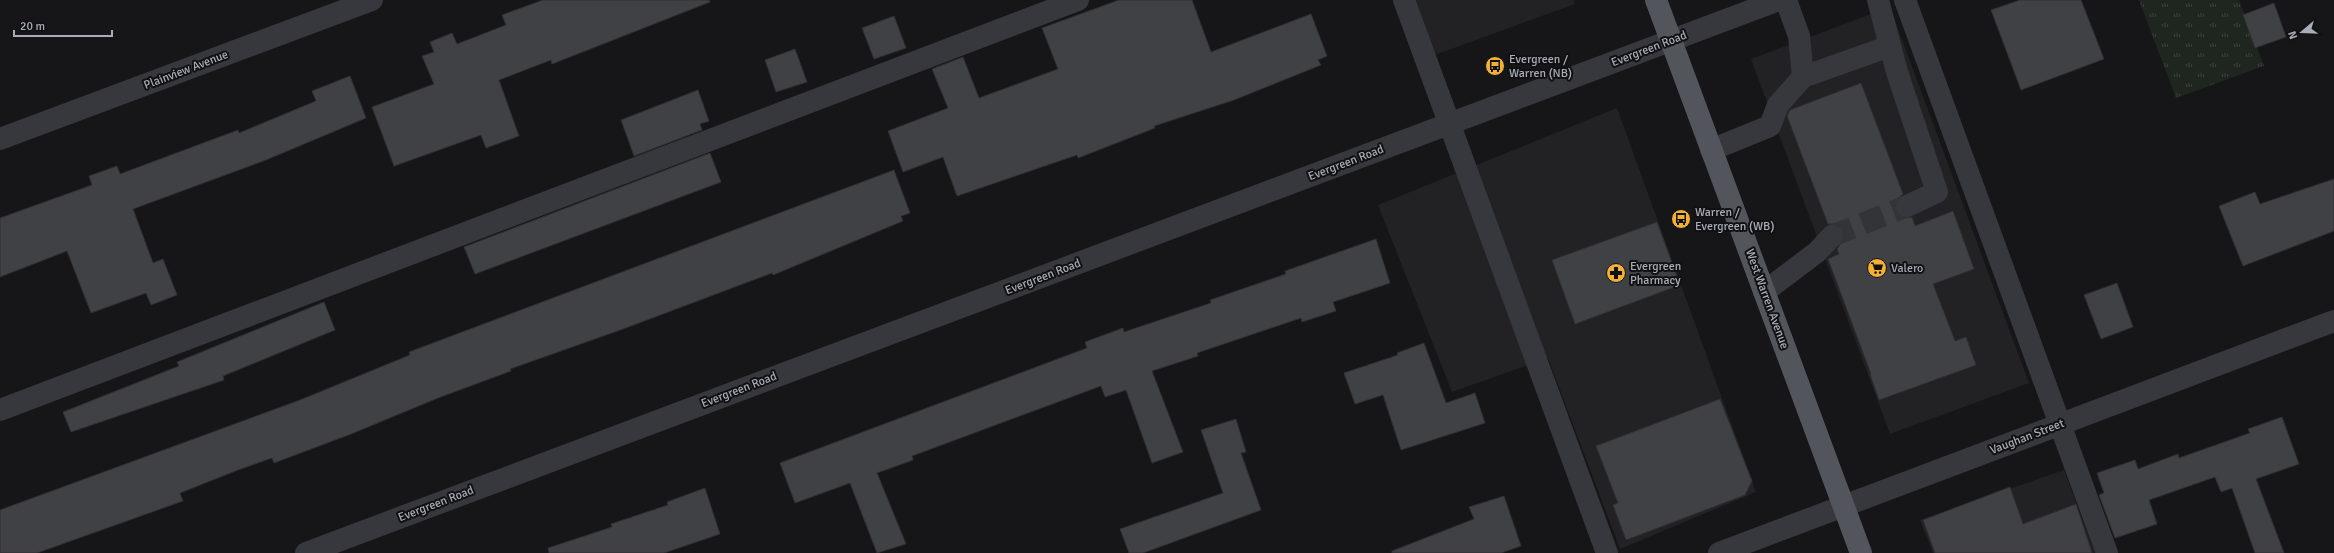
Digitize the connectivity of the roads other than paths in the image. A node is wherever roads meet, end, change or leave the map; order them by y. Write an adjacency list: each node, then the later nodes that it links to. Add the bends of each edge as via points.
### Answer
1 (372, 0): 13 (street, Plainview Avenue)
2 (1078, 0): 19 (street)
3 (1404, 0): 12 (street)
4 (1656, 0): 9 (main road, West Warren Avenue)
5 (1779, 0): 9 (street, Evergreen Road)
6 (1786, 0): 11 (street, via 1799,36)
7 (1878, 0): 10 (street)
8 (1905, 0): 20 (street)
9 (1671, 41): 12 (street, Evergreen Road); 14 (main road, West Warren Avenue)
10 (1890, 46): 11 (street); 15 (street, via 1896,72 1937,192)
11 (1803, 77): 14 (street, via 1778,105 1770,126)
12 (1450, 124): 22 (street, Evergreen Road); 23 (street)
13 (0, 139)
14 (1711, 150): 17 (main road, West Warren Avenue)
15 (1908, 206)
16 (1832, 236): 17 (street, via 1817,252)
17 (1764, 292): 21 (main road, West Warren Avenue)
18 (2334, 321): 20 (street, Vaughan Street)
19 (0, 410)
20 (2060, 425): 21 (street, Vaughan Street); 26 (street)
21 (1844, 507): 24 (street, Vaughan Street); 25 (main road, West Warren Avenue)
22 (306, 553)
23 (1607, 553)
24 (1719, 553)
25 (1861, 553)
26 (2107, 553)

